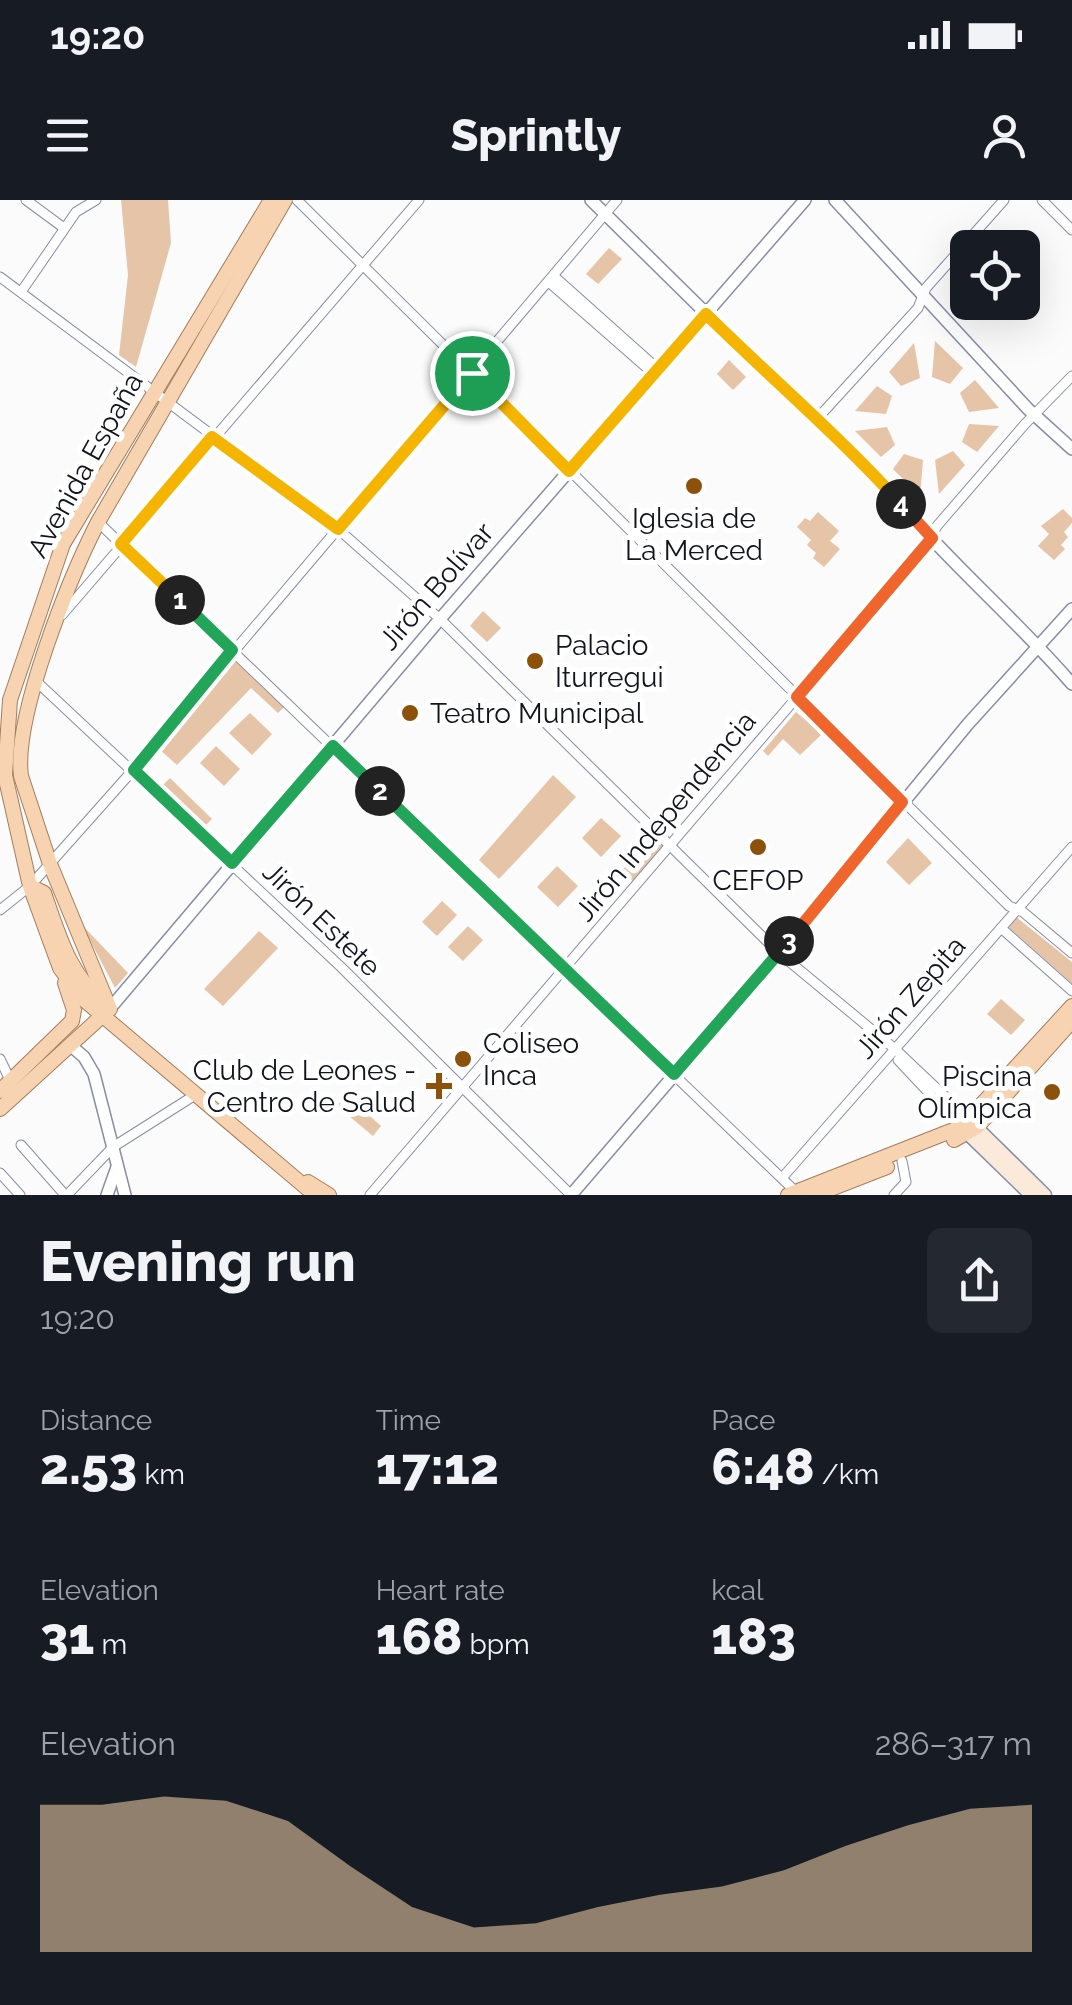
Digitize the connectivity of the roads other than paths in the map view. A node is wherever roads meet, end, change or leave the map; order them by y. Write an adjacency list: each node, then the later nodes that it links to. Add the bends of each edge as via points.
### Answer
1 (26, 200): 16 (street)
2 (84, 200): 14 (street)
3 (96, 200): 14 (street)
4 (271, 200): 27 (main road, Avenida España)
5 (285, 200): 28 (main road, Avenida España)
6 (297, 200): 18 (street)
7 (419, 200): 18 (street)
8 (591, 200): 15 (street)
9 (617, 200): 15 (street)
10 (805, 200): 23 (street, Jirón Bolívar)
11 (834, 200): 22 (street)
12 (1004, 200): 22 (street)
13 (1042, 200): 17 (street)
14 (76, 212): 16 (street)
15 (605, 214): 20 (street); 23 (street)
16 (64, 228): 21 (street)
17 (1072, 230)
18 (362, 265): 25 (street); 31 (street)
19 (0, 277): 21 (street)
20 (552, 280): 24 (street); 25 (street)
21 (21, 292): 27 (street)
22 (924, 295): 29 (street); 30 (street)
23 (706, 314): 24 (street, Jirón Bolívar); 30 (street)
24 (656, 372): 33 (street, Jirón Bolívar)
25 (472, 373): 33 (street); 35 (street)
26 (1072, 376): 29 (street, Jirón Independencia)
27 (154, 391): 28 (street); 46 (main road, Avenida España, via 63,544)
28 (167, 403): 31 (street); 34 (main road, Avenida España)
29 (1036, 415): 32 (street); 36 (street, Jirón Independencia)
30 (816, 420): 36 (street)
31 (212, 437): 35 (street); 37 (street)
32 (1072, 449)
33 (569, 471): 40 (street, Jirón Bolívar); 45 (street)
34 (98, 522): 37 (street); 39 (main road, Avenida España)
35 (338, 529): 40 (street); 42 (street)
36 (932, 538): 41 (street); 45 (street, Jirón Independencia)
37 (121, 544): 39 (street); 42 (street)
38 (1072, 609): 41 (street)
39 (59, 618): 43 (main road, Avenida España)
40 (440, 619): 48 (street, Jirón Bolívar); 52 (street)
41 (1041, 647): 44 (street); 51 (street)
42 (232, 650): 48 (street); 49 (street)
43 (36, 681): 47 (main road, Avenida España); 49 (street, Jirón Estete)
44 (1072, 684)
45 (797, 697): 51 (street); 52 (street, Jirón Independencia)
46 (10, 700): 47 (main road, via 14,707); 50 (main road, Avenida España)
47 (28, 705): 50 (main road, Avenida España)
48 (333, 746): 54 (street, Jirón Bolívar); 63 (street)
49 (134, 770): 54 (street, Jirón Estete); 55 (street)
50 (8, 774): 55 (main road, Avenida España); 56 (main road, Avenida España)
51 (902, 802): 58 (street); 60 (street)
52 (672, 845): 60 (street); 63 (street, Jirón Independencia)
53 (1072, 846): 58 (street, Jirón Zepita)
54 (232, 863): 66 (street, Jirón Bolívar); 72 (street, Jirón Estete)
55 (50, 864): 56 (street); 66 (main road, Avenida España)
56 (30, 886): 57 (street); 62 (main road, Avenida España); 66 (main road, via 44,893 70,964)
57 (0, 910)
58 (1016, 910): 59 (street, Jirón Zepita); 61 (street)
59 (1001, 928): 64 (street); 69 (street, Jirón Zepita)
60 (779, 953): 69 (street); 71 (street)
61 (1072, 953)
62 (60, 968): 66 (main road, Avenida España, via 83,999); 73 (main road, via 72,1021)
63 (564, 969): 71 (street); 72 (street, Jirón Independencia)
64 (1072, 990)
65 (1072, 1006): 76 (main road)
66 (107, 1012): 68 (main road); 74 (main road, Avenida España); 90 (main road, Avenida España)
67 (1072, 1021): 76 (main road)
68 (70, 1045): 73 (main road); 78 (street, via 94,1074)
69 (895, 1049): 76 (street); 76 (street, via 895,1057); 82 (street, Jirón Zepita)
70 (0, 1060): 73 (street)
71 (674, 1074): 82 (street); 92 (street)
72 (463, 1088): 91 (street, Jirón Independencia); 92 (street, Jirón Estete)
73 (9, 1089): 75 (main road)
74 (195, 1095): 78 (street); 89 (main road, Avenida España)
75 (0, 1109)
76 (962, 1127): 79 (main road); 83 (main road); 85 (main road)
77 (20, 1145): 84 (street)
78 (113, 1148): 80 (street); 84 (street)
79 (902, 1161): 93 (main road); 94 (street, via 907,1176)
80 (118, 1167): 87 (street); 88 (street)
81 (0, 1173): 86 (street)
82 (782, 1178): 85 (street)
83 (1028, 1191): 95 (main road)
84 (64, 1193)
85 (792, 1193)
86 (20, 1195)
87 (107, 1195)
88 (124, 1195)
89 (315, 1195)
90 (329, 1195)
91 (370, 1195)
92 (571, 1195)
93 (815, 1195)
94 (894, 1195)
95 (1045, 1195)

